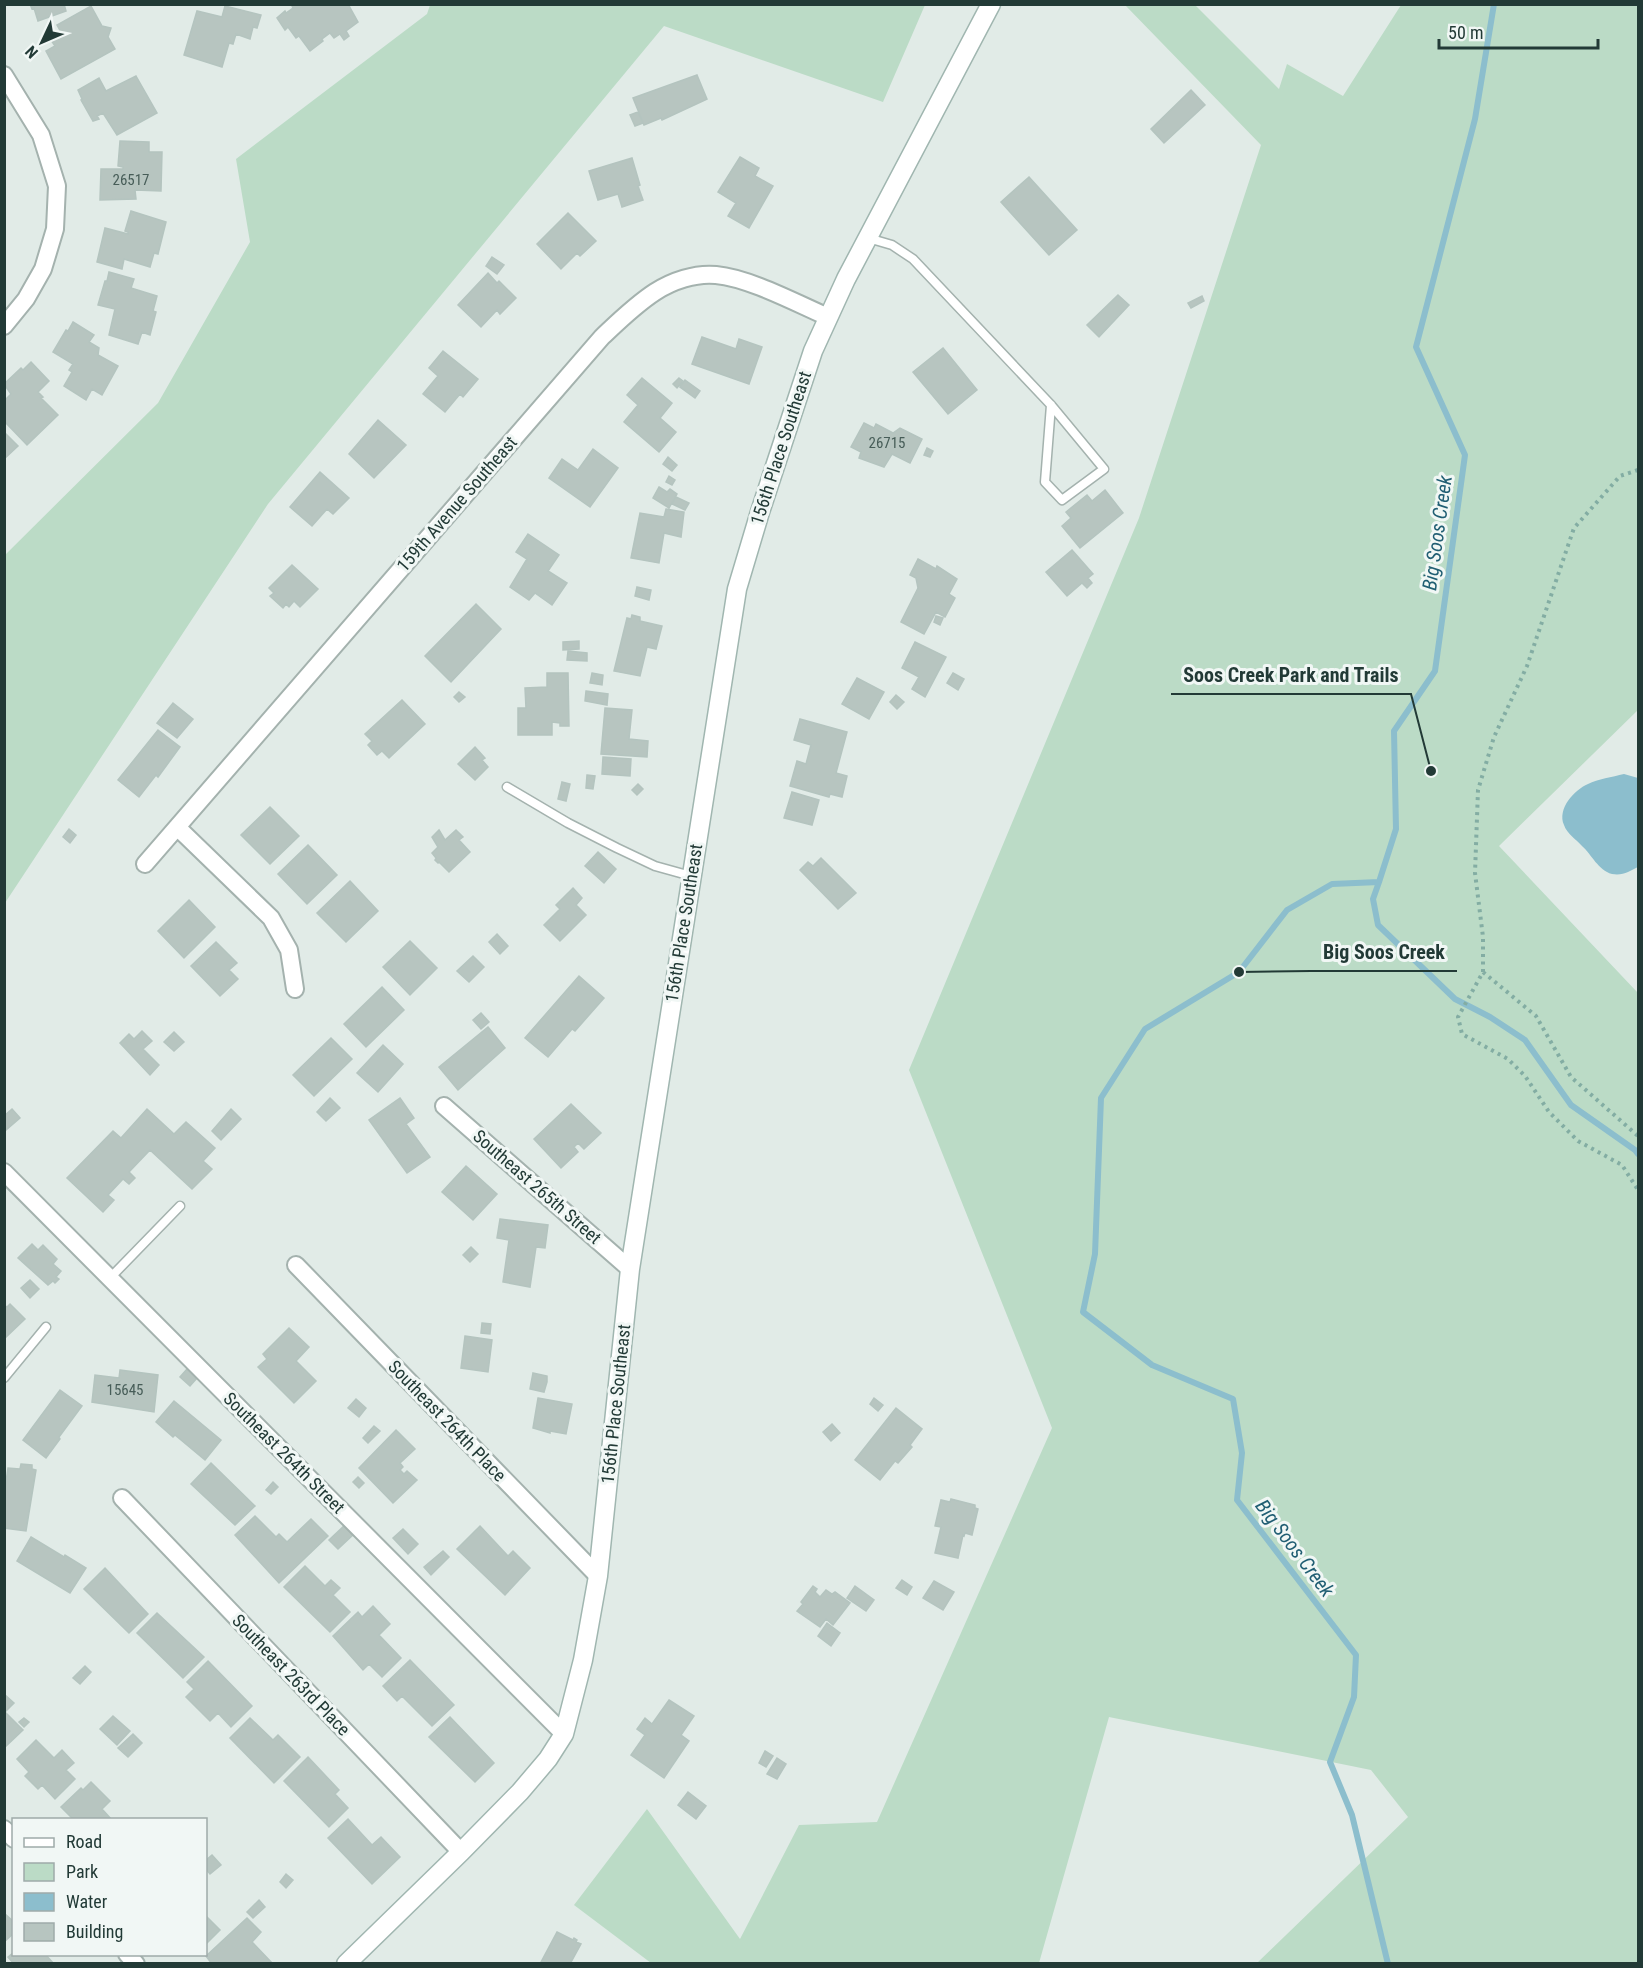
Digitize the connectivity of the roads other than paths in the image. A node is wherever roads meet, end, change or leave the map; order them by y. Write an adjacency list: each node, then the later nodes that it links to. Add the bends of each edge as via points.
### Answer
1 (991, 4): 3 (street, 156th Place Southeast)
2 (4, 75): 5 (street, via 41,135 57,186 56,228 44,269)
3 (867, 238): 4 (street, 156th Place Southeast); 6 (lane, via 892,245 913,259)
4 (828, 316): 8 (street, 159th Avenue Southeast, via 740,280 715,274 679,280 631,309 602,337); 10 (street, 156th Place Southeast, via 800,388 737,589)
5 (4, 326)
6 (1051, 405): 6 (lane, via 1045,482 1062,500 1104,469)
7 (507, 787): 10 (lane, via 617,848 655,866)
8 (177, 827): 9 (street, 159th Avenue Southeast); 11 (street, via 271,918 289,950)
9 (145, 864)
10 (692, 876): 16 (street, 156th Place Southeast)
11 (295, 989)
12 (444, 1106): 16 (street, Southeast 265th Street)
13 (4, 1172): 17 (street, Southeast 264th Street)
14 (180, 1206): 17 (lane)
15 (296, 1265): 21 (street, Southeast 264th Place)
16 (630, 1269): 21 (street, 156th Place Southeast)
17 (110, 1278): 22 (street, Southeast 264th Street)
18 (46, 1327): 19 (lane)
19 (4, 1378)
20 (122, 1498): 23 (street, Southeast 263rd Place)
21 (598, 1576): 22 (street, 156th Place Southeast, via 584,1660)
22 (564, 1734): 23 (street, 156th Place Southeast, via 520,1792)
23 (461, 1852): 24 (street, 156th Place Southeast)
24 (346, 1964)

